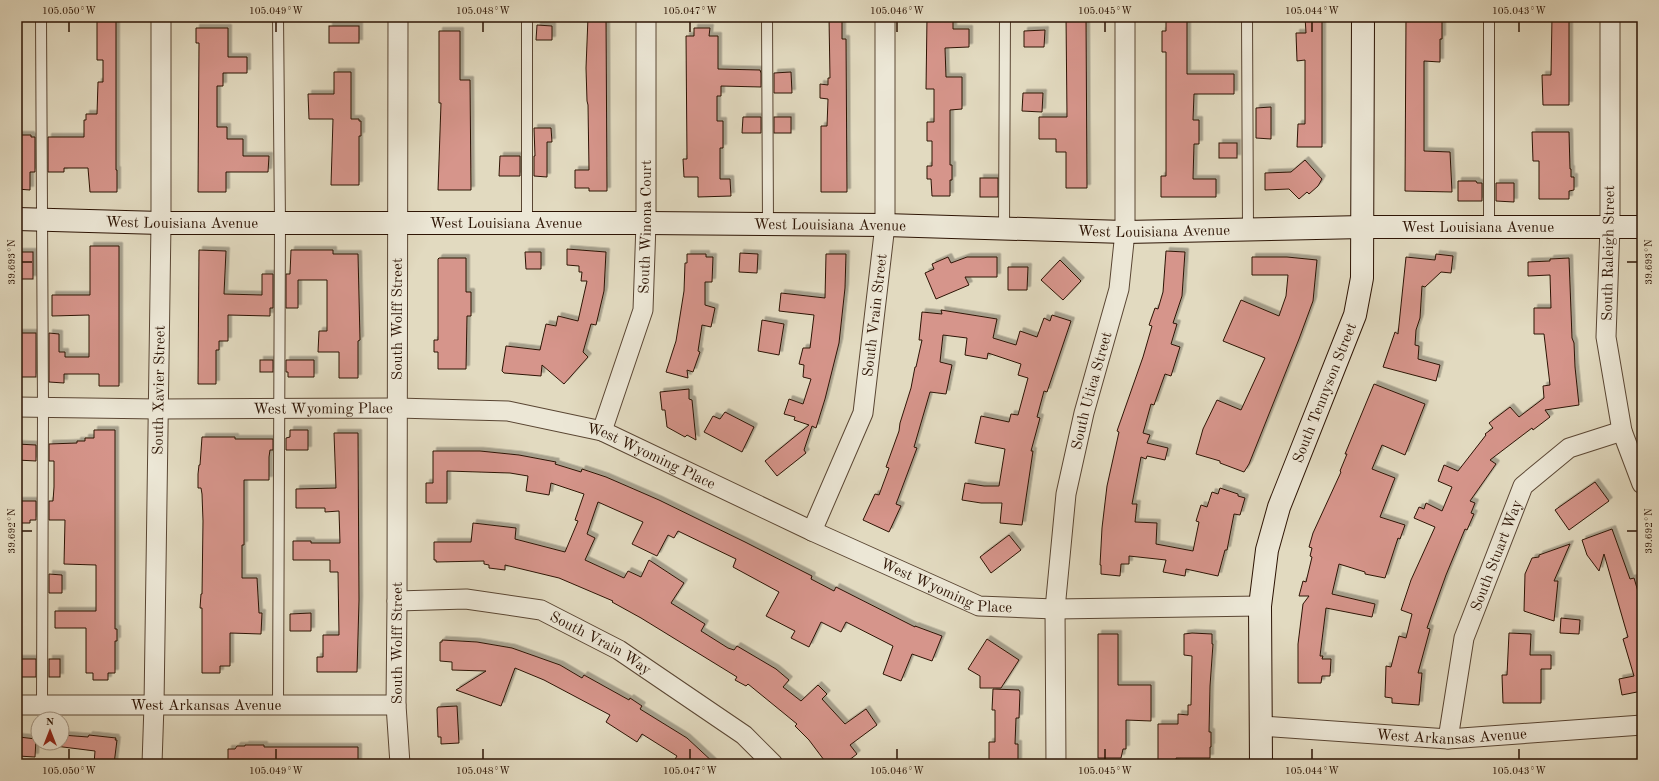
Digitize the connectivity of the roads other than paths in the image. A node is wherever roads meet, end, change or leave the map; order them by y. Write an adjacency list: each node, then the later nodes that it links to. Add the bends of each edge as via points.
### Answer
1 (41, 17): 16 (lane)
2 (161, 17): 17 (street, South Xavier Street)
3 (278, 17): 18 (lane)
4 (398, 17): 19 (street, South Wolff Street)
5 (527, 17): 20 (lane)
6 (646, 17): 21 (street, South Winona Court)
7 (767, 17): 22 (lane)
8 (885, 17): 23 (street, South Vrain Street)
9 (1005, 17): 28 (lane)
10 (1125, 17): 30 (street, South Utica Street)
11 (1247, 17): 29 (lane)
12 (1363, 17): 24 (street, South Tennyson Street)
13 (1489, 17): 25 (lane)
14 (1610, 17): 26 (street, South Raleigh Street)
15 (17, 219): 16 (street, West Louisiana Avenue)
16 (42, 220): 17 (street, West Louisiana Avenue); 32 (lane)
17 (161, 223): 18 (street, West Louisiana Avenue); 35 (street, South Xavier Street)
18 (280, 223): 19 (street, West Louisiana Avenue); 33 (lane)
19 (397, 223): 20 (street, West Louisiana Avenue); 34 (street, South Wolff Street)
20 (527, 223): 21 (street, West Louisiana Avenue)
21 (646, 223): 22 (street, West Louisiana Avenue); 36 (street, South Winona Court, via 643,310)
22 (768, 224): 23 (street, West Louisiana Avenue)
23 (885, 225): 28 (street, West Louisiana Avenue); 39 (street, South Vrain Street, via 863,413)
24 (1363, 227): 25 (street, West Louisiana Avenue); 29 (street, West Louisiana Avenue); 41 (street, South Tennyson Street, via 1362,278 1355,315 1279,507 1267,550)
25 (1489, 227): 26 (street, West Louisiana Avenue)
26 (1610, 227): 27 (street, West Louisiana Avenue); 37 (street, South Raleigh Street, via 1606,337)
27 (1642, 227)
28 (1004, 229): 30 (street, West Louisiana Avenue)
29 (1248, 230): 30 (street, West Louisiana Avenue)
30 (1125, 232): 42 (street, South Utica Street, via 1119,289 1084,413 1066,494)
31 (17, 407): 32 (street, West Wyoming Place)
32 (43, 408): 35 (street, West Wyoming Place); 44 (lane)
33 (278, 408): 34 (street, West Wyoming Place); 35 (street, West Wyoming Place); 46 (lane)
34 (397, 408): 36 (street, West Wyoming Place, via 508,411); 40 (street, South Wolff Street)
35 (158, 409): 45 (street, South Xavier Street)
36 (602, 431): 39 (street, West Wyoming Place)
37 (1622, 431): 38 (street, South Raleigh Street); 50 (street, South Stuart Way, via 1569,448 1523,486 1464,638)
38 (1642, 484)
39 (812, 531): 42 (street, West Wyoming Place, via 979,606)
40 (397, 600): 47 (street, South Wolff Street); 53 (street, South Vrain Way, via 466,599 541,610 619,650 744,735)
41 (1260, 606): 42 (street, West Wyoming Place); 49 (street, South Tennyson Street)
42 (1055, 609): 54 (street, South Utica Street)
43 (17, 705): 44 (street, West Arkansas Avenue)
44 (42, 705): 45 (street, West Arkansas Avenue)
45 (154, 705): 46 (street, West Arkansas Avenue); 51 (street, South Xavier Street)
46 (278, 705): 47 (street, West Arkansas Avenue)
47 (396, 705): 52 (street, South Wolff Street)
48 (1642, 725): 50 (street, West Arkansas Avenue)
49 (1262, 726): 50 (street, West Arkansas Avenue); 55 (street, South Tennyson Street)
50 (1448, 739)
51 (152, 764)
52 (400, 764)
53 (773, 764)
54 (1056, 764)
55 (1261, 764)

